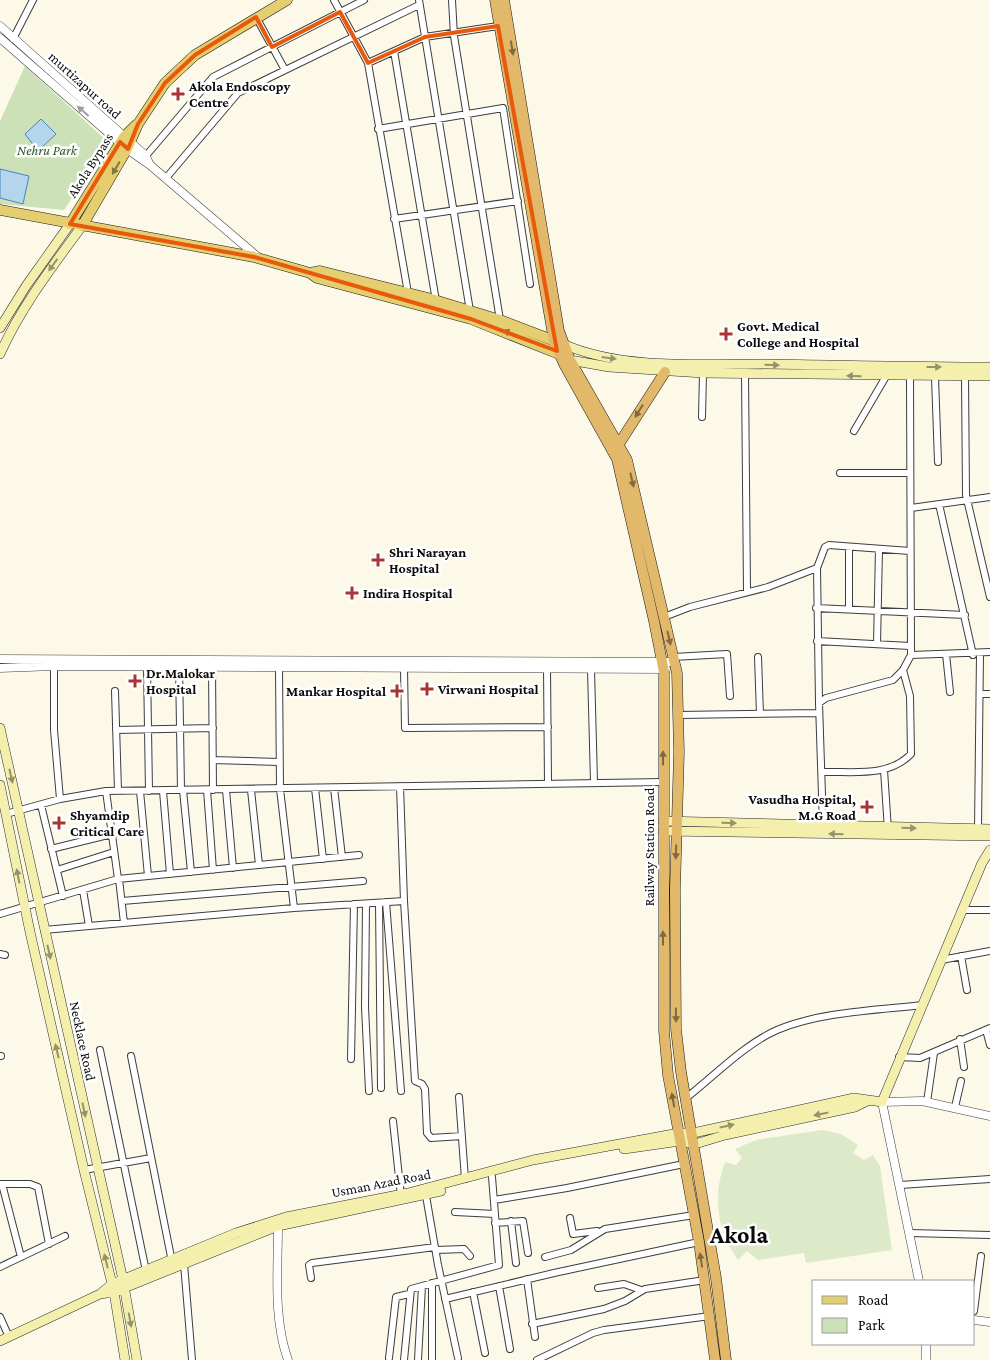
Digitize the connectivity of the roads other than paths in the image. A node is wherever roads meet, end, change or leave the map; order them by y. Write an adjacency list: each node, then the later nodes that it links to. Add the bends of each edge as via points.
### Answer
1 (34, 0): 17 (street)
2 (287, 0): 10 (main road, Akola Bypass)
3 (334, 0): 9 (street)
4 (364, 0): 9 (street)
5 (452, 0): 13 (street)
6 (495, 0): 12 (highway)
7 (504, 0): 45 (highway, one-way to 45)
8 (419, 2): 14 (street); 15 (street)
9 (340, 12): 14 (street); 18 (street)
10 (256, 17): 18 (street); 26 (main road, Akola Bypass, via 195,55 165,83)
11 (0, 26): 17 (street, murtizapur road)
12 (498, 26): 13 (street); 45 (highway)
13 (454, 32): 15 (street); 22 (street)
14 (353, 36): 20 (street); 21 (street)
15 (425, 37): 19 (street); 23 (street)
16 (0, 38): 26 (street, one-way to 16)
17 (13, 39): 26 (street, murtizapur road)
18 (272, 47): 21 (street); 27 (street, via 212,77)
19 (394, 51): 20 (street); 24 (street)
20 (368, 63): 25 (street)
21 (285, 70): 28 (street, via 238,93)
22 (466, 114): 23 (street); 29 (street, via 504,109); 30 (street)
23 (438, 119): 24 (street); 32 (street)
24 (406, 122): 25 (street); 33 (street)
25 (378, 129): 34 (street)
26 (125, 143): 27 (street, murtizapur road); 35 (main road, Akola Bypass); 36 (main road, Akola Bypass, one-way to 36)
27 (144, 158): 28 (street, murtizapur road)
28 (166, 178): 37 (street, murtizapur road)
29 (518, 201): 30 (street); 39 (street)
30 (481, 207): 32 (street); 43 (street)
31 (0, 210): 35 (main road)
32 (453, 211): 33 (street); 42 (street)
33 (422, 215): 34 (street); 41 (street)
34 (394, 219): 40 (street)
35 (70, 224): 36 (main road); 44 (main road)
36 (82, 226): 37 (main road); 46 (main road, one-way to 46, via 35,291)
37 (261, 259): 38 (main road)
38 (310, 273): 40 (main road, via 320,271); 45 (main road, one-way to 38, via 317,278)
39 (530, 284)
40 (408, 293): 41 (main road)
41 (436, 300): 42 (main road)
42 (470, 311): 43 (main road)
43 (500, 320): 45 (main road)
44 (0, 328)
45 (558, 346): 47 (main road); 50 (main road, one-way to 50, via 597,356 649,361); 59 (highway, Railway Station Road)
46 (0, 354)
47 (570, 360): 49 (main road); 59 (highway, Railway Station Road)
48 (990, 367): 50 (main road, one-way to 48)
49 (665, 372): 51 (main road); 59 (highway, one-way to 59)
50 (889, 372): 52 (main road, one-way to 52); 53 (main road); 58 (street)
51 (703, 373): 52 (main road); 57 (street)
52 (745, 374): 71 (street)
53 (910, 376): 55 (main road); 62 (street)
54 (990, 376): 56 (main road)
55 (935, 377): 56 (main road); 60 (street)
56 (965, 377): 64 (street)
57 (702, 416)
58 (854, 431)
59 (617, 447): 78 (highway, Railway Station Road, one-way to 78, via 627,460); 92 (highway, Railway Station Road)
60 (938, 462)
61 (840, 473): 62 (street)
62 (910, 473): 66 (street)
63 (990, 498): 64 (street)
64 (967, 502): 65 (street); 72 (street)
65 (939, 504): 66 (street); 77 (street)
66 (911, 508): 69 (street)
67 (849, 546): 68 (street); 70 (street, via 826,546); 74 (street)
68 (880, 549): 69 (street); 75 (street)
69 (910, 550): 76 (street)
70 (817, 568): 71 (street, via 768,587); 73 (street)
71 (747, 591): 78 (street)
72 (990, 597)
73 (816, 608): 74 (street); 79 (street)
74 (849, 609): 75 (street)
75 (878, 610): 76 (street); 80 (street)
76 (911, 612): 77 (street); 81 (street)
77 (965, 616): 86 (street)
78 (664, 617): 89 (highway, Railway Station Road, one-way to 89)
79 (817, 641): 80 (street); 106 (street)
80 (878, 644): 81 (street)
81 (910, 646): 85 (street)
82 (990, 652): 84 (street)
83 (946, 654): 85 (street); 86 (street); 102 (street)
84 (980, 654): 86 (street); 103 (street)
85 (911, 655): 100 (street)
86 (973, 655)
87 (758, 657): 108 (street)
88 (0, 659): 90 (street)
89 (675, 663): 92 (street); 105 (street, via 727,654); 109 (highway, Railway Station Road)
90 (179, 664): 92 (street); 93 (street); 94 (street); 114 (street)
91 (54, 666): 93 (street); 96 (street); 138 (street, via 54,730)
92 (662, 666): 99 (street); 121 (highway, Railway Station Road, one-way to 92)
93 (147, 667): 113 (street)
94 (212, 667): 95 (street); 112 (street)
95 (279, 667): 97 (street); 117 (street)
96 (0, 668)
97 (404, 668): 98 (street); 110 (street, via 405,728)
98 (547, 668): 99 (street); 110 (street)
99 (591, 669): 120 (street)
100 (903, 670): 106 (street, via 893,680 826,698); 118 (street, via 910,696 912,751 896,766)
101 (115, 691): 115 (street)
102 (950, 692)
103 (980, 694): 104 (street); 148 (street)
104 (990, 694)
105 (730, 696)
106 (819, 703): 107 (street)
107 (818, 713): 108 (street); 119 (street)
108 (760, 714): 109 (street)
109 (678, 715): 143 (highway, Railway Station Road)
110 (548, 727): 122 (street)
111 (0, 728): 140 (main road, Necklace Road, one-way to 140)
112 (213, 728): 114 (street); 116 (street)
113 (148, 729): 114 (street); 115 (street); 135 (street)
114 (180, 729): 127 (street)
115 (116, 730): 133 (street)
116 (213, 760): 117 (street); 128 (street)
117 (280, 762): 131 (street)
118 (884, 770): 119 (street); 146 (street)
119 (822, 772): 144 (street)
120 (594, 782): 121 (street); 122 (street)
121 (663, 782): 142 (highway, Railway Station Road)
122 (548, 783): 124 (street)
123 (0, 785): 137 (main road, Necklace Road)
124 (400, 786): 126 (street); 169 (street)
125 (315, 788): 126 (street); 131 (street); 154 (street)
126 (334, 788): 153 (street)
127 (182, 790): 128 (street); 136 (street); 160 (street)
128 (210, 790): 129 (street); 159 (street)
129 (226, 790): 130 (street); 157 (street)
130 (252, 790): 131 (street); 156 (street)
131 (280, 790): 155 (street)
132 (106, 791): 133 (street); 138 (street); 147 (street)
133 (118, 791): 134 (street)
134 (140, 791): 135 (street); 162 (street)
135 (149, 791): 136 (street)
136 (163, 791): 161 (street)
137 (1, 798): 141 (main road, Necklace Road)
138 (60, 799): 139 (street)
139 (41, 805): 140 (street); 149 (street)
140 (19, 810): 141 (street); 170 (main road, Necklace Road)
141 (6, 814): 174 (main road, Necklace Road, one-way to 141)
142 (663, 826): 143 (main road); 210 (highway, Railway Station Road, one-way to 142, via 664,1031)
143 (677, 826): 144 (main road, one-way to 144); 146 (main road, one-way to 143); 201 (highway, Railway Station Road, one-way to 201, via 676,1029)
144 (823, 826): 146 (main road)
145 (990, 829): 148 (main road)
146 (888, 832): 148 (main road)
147 (112, 834): 149 (street); 151 (street)
148 (984, 834): 150 (main road)
149 (51, 848): 158 (street)
150 (990, 850): 176 (main road)
151 (114, 852): 158 (street); 163 (street)
152 (359, 856): 153 (street)
153 (342, 857): 154 (street)
154 (323, 859): 155 (street)
155 (290, 862): 156 (street); 165 (street)
156 (259, 865): 157 (street)
157 (234, 868): 159 (street)
158 (56, 870): 167 (street)
159 (213, 870): 160 (street)
160 (191, 872): 161 (street)
161 (170, 874): 162 (street)
162 (148, 876): 163 (street)
163 (118, 879): 166 (street); 168 (street)
164 (363, 881): 165 (street)
165 (292, 886): 168 (street); 175 (street)
166 (83, 890): 167 (street); 180 (street)
167 (63, 896): 170 (street)
168 (122, 901): 179 (street)
169 (404, 901): 171 (street); 209 (street, via 415,1081 425,1089 427,1133 431,1138)
170 (38, 903): 174 (street); 181 (main road, Necklace Road)
171 (383, 903): 173 (street); 197 (street); 199 (street)
172 (354, 904): 173 (street); 175 (street); 194 (street)
173 (366, 904): 198 (street, via 365,1007)
174 (25, 907): 178 (street); 216 (main road, Necklace Road, one-way to 174)
175 (294, 908): 179 (street)
176 (962, 910): 177 (street); 184 (main road)
177 (990, 910)
178 (0, 914)
179 (124, 923): 180 (street)
180 (89, 926): 181 (street)
181 (44, 930): 215 (main road, Necklace Road, one-way to 215)
182 (990, 951): 183 (street)
183 (961, 956): 184 (street); 185 (street)
184 (941, 960): 186 (main road)
185 (967, 990)
186 (923, 1005): 193 (main road); 201 (street, via 824,1018 779,1029 758,1041)
187 (988, 1029): 188 (street); 189 (street)
188 (960, 1040): 191 (street); 195 (street)
189 (990, 1046)
190 (100, 1050): 213 (street)
191 (934, 1053): 193 (street, via 920,1058); 203 (street)
192 (131, 1056): 212 (street)
193 (899, 1058): 202 (main road)
194 (351, 1059)
195 (964, 1067)
196 (961, 1082): 204 (street)
197 (381, 1088)
198 (369, 1091)
199 (401, 1092)
200 (459, 1097): 209 (street)
201 (686, 1098): 208 (highway, Railway Station Road)
202 (882, 1102): 203 (street); 207 (main road, via 854,1098); 221 (street)
203 (927, 1102): 204 (street)
204 (955, 1107): 205 (street)
205 (990, 1116)
206 (393, 1121): 223 (street)
207 (769, 1121): 208 (main road, one-way to 207); 211 (main road)
208 (693, 1133): 210 (main road); 211 (highway, Railway Station Road)
209 (462, 1136): 218 (street)
210 (679, 1137): 211 (main road); 214 (highway, Railway Station Road); 217 (main road, Usman Azad Road, via 536,1165); 218 (main road, Usman Azad Road, via 533,1160)
211 (694, 1144): 286 (highway, Railway Station Road)
212 (151, 1158): 213 (street); 246 (street)
213 (125, 1162): 215 (street); 248 (street)
214 (684, 1164): 224 (street); 227 (highway, Railway Station Road)
215 (96, 1168): 216 (street); 255 (main road, Necklace Road)
216 (84, 1170): 258 (main road, Necklace Road, one-way to 216)
217 (492, 1177): 222 (main road, Usman Azad Road); 224 (street)
218 (465, 1179): 222 (main road, Usman Azad Road)
219 (990, 1180): 221 (street)
220 (1, 1184): 237 (street, via 38,1187); 242 (street)
221 (900, 1185): 233 (street)
222 (426, 1192): 223 (main road, Usman Azad Road); 238 (street)
223 (401, 1197): 231 (main road, Usman Azad Road); 246 (main road, Usman Azad Road, via 286,1217 236,1233)
224 (494, 1200): 226 (street)
225 (455, 1212): 226 (street)
226 (495, 1214): 230 (street)
227 (694, 1216): 232 (street); 236 (highway, Railway Station Road)
228 (570, 1218): 232 (street, via 573,1234)
229 (510, 1222): 230 (street); 239 (street, via 523,1221); 244 (street)
230 (496, 1223): 253 (street, via 499,1266)
231 (278, 1226): 245 (main road, Usman Azad Road); 280 (street, via 279,1322 282,1347)
232 (601, 1230): 243 (street, via 571,1250)
233 (909, 1233): 234 (street); 252 (street)
234 (990, 1234)
235 (65, 1236): 237 (street)
236 (699, 1242): 250 (street); 251 (highway, Railway Station Road, one-way to 236)
237 (49, 1244): 242 (street)
238 (436, 1249): 240 (street, via 464,1249); 249 (street, via 312,1263 309,1265); 253 (street)
239 (528, 1252)
240 (470, 1256)
241 (981, 1256): 264 (street)
242 (21, 1257): 247 (street)
243 (545, 1257)
244 (516, 1263)
245 (184, 1264): 246 (main road, Usman Azad Road); 279 (street)
246 (172, 1265): 248 (main road, Usman Azad Road); 255 (main road, Usman Azad Road)
247 (0, 1267)
248 (146, 1271): 255 (main road, Usman Azad Road)
249 (311, 1278)
250 (527, 1279): 257 (street); 269 (street)
251 (705, 1280): 260 (street); 265 (highway, Railway Station Road)
252 (920, 1280)
253 (442, 1281): 254 (street); 263 (street)
254 (432, 1283): 256 (street); 283 (street)
255 (123, 1284): 258 (main road, Usman Azad Road); 278 (main road, Necklace Road, one-way to 278)
256 (422, 1286): 262 (street, via 411,1289); 282 (street)
257 (499, 1286): 261 (street); 273 (street)
258 (113, 1288): 271 (main road, Usman Azad Road); 277 (main road, Necklace Road)
259 (598, 1288): 260 (street, via 622,1284)
260 (641, 1290): 269 (street, via 604,1309)
261 (474, 1292): 263 (street); 274 (street)
262 (409, 1294): 275 (street, via 396,1297); 281 (street)
263 (445, 1299): 276 (street)
264 (975, 1303)
265 (710, 1316): 284 (street, via 604,1330); 285 (highway, Railway Station Road)
266 (0, 1317): 271 (street)
267 (975, 1320): 268 (street)
268 (990, 1322)
269 (532, 1324): 270 (street)
270 (535, 1337)
271 (4, 1339)
272 (926, 1345): 287 (street)
273 (510, 1349)
274 (485, 1353)
275 (389, 1358)
276 (458, 1358)
277 (126, 1360)
278 (137, 1360)
279 (192, 1360)
280 (288, 1360)
281 (404, 1360)
282 (418, 1360)
283 (432, 1360)
284 (537, 1360)
285 (715, 1360)
286 (726, 1360)
287 (926, 1360)

